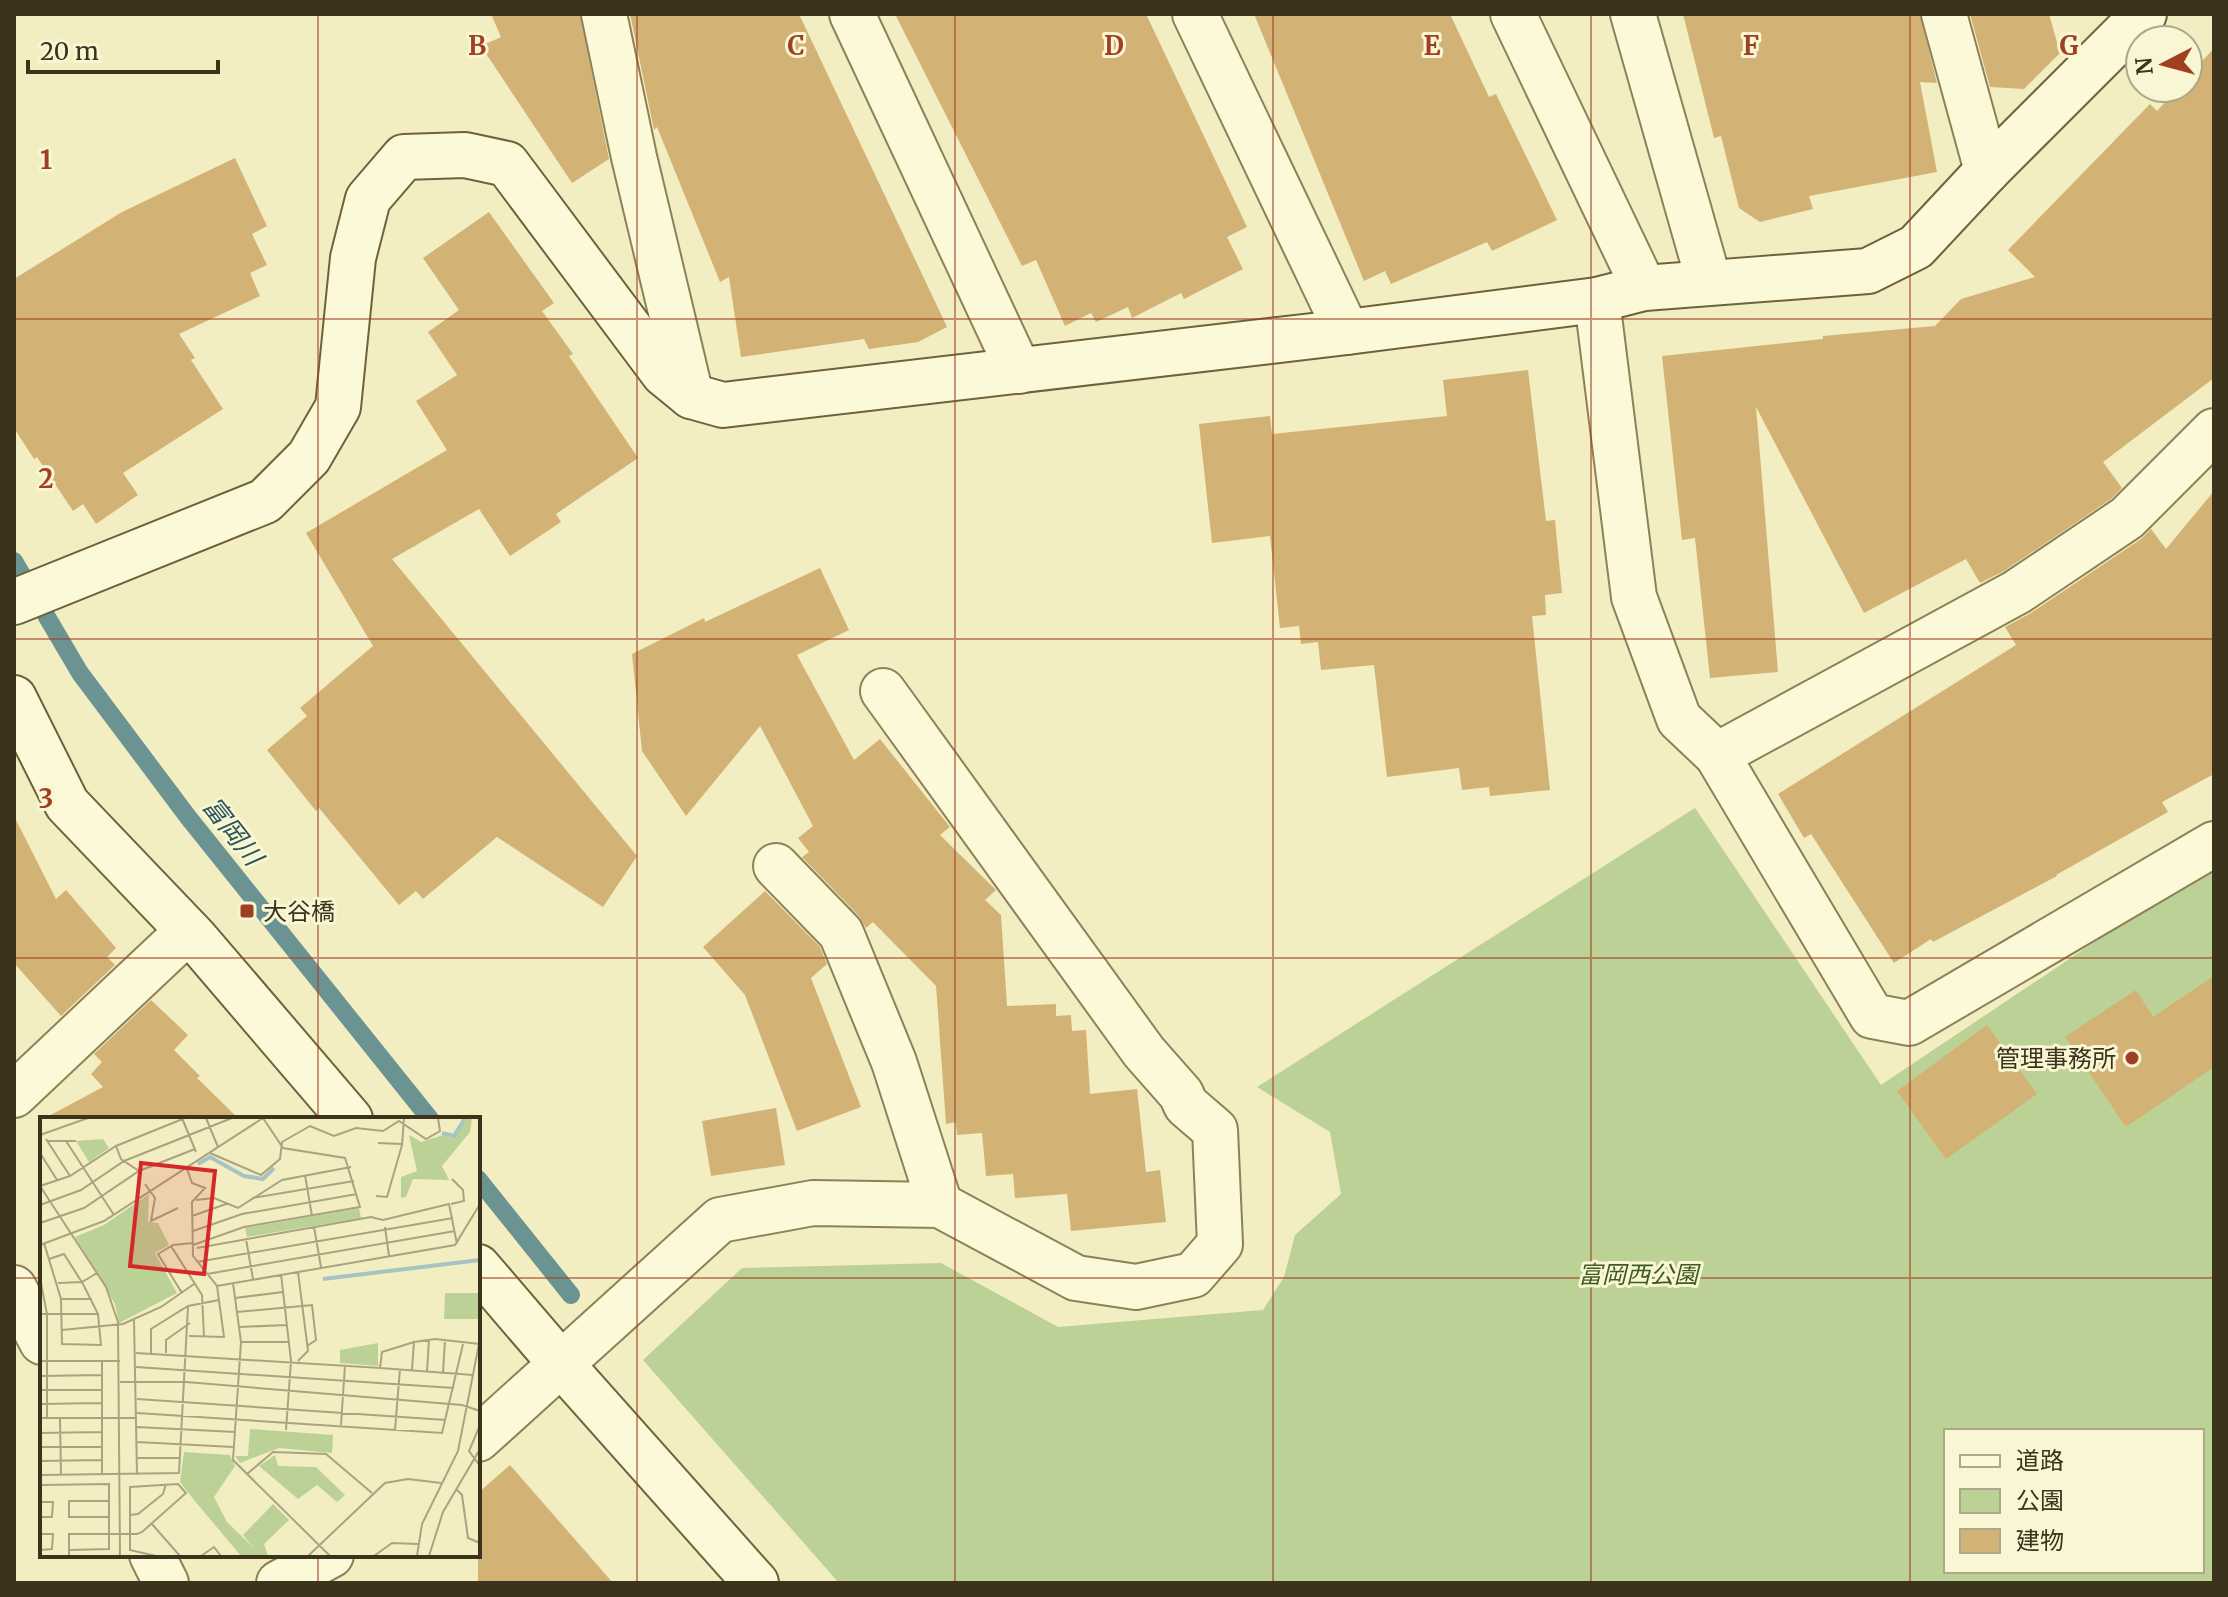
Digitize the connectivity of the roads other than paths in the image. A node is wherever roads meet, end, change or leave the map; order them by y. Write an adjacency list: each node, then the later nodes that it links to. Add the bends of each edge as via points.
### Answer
1 (604, 14): 14 (street)
2 (852, 14): 13 (street)
3 (1195, 14): 12 (street)
4 (1513, 14): 10 (street)
5 (1633, 14): 9 (street)
6 (1944, 14): 8 (street)
7 (2144, 14): 8 (street)
8 (1987, 171): 9 (street, via 1916,247 1868,271)
9 (1709, 282): 10 (street)
10 (1644, 288): 11 (street)
11 (1597, 300): 12 (street); 19 (street, via 1634,597 1679,719)
12 (1347, 332): 13 (street)
13 (1019, 371): 14 (street, via 723,405)
14 (691, 396): 16 (street, via 664,374 507,164 465,155 404,157 368,199 353,258 338,407 309,457 265,501)
15 (2214, 431): 19 (street, via 2127,518 2017,592)
16 (14, 602)
17 (883, 691): 25 (street, via 1144,1052 1186,1105 1215,1130 1220,1244 1193,1275 1136,1287 1076,1278)
18 (14, 698): 22 (street, via 67,804)
19 (1717, 755): 20 (street, via 1872,1016 1909,1023)
20 (2214, 844)
21 (776, 866): 25 (street, via 841,933 894,1062)
22 (188, 931): 23 (street); 24 (street)
23 (14, 1095)
24 (348, 1117)
25 (940, 1205): 29 (street, via 813,1203 720,1220)
26 (480, 1269): 29 (street)
27 (14, 1288): 28 (street)
28 (40, 1338)
29 (562, 1365): 30 (street); 35 (street)
30 (480, 1437)
31 (153, 1557): 33 (street)
32 (327, 1557): 34 (street)
33 (166, 1583)
34 (279, 1583)
35 (756, 1583)

